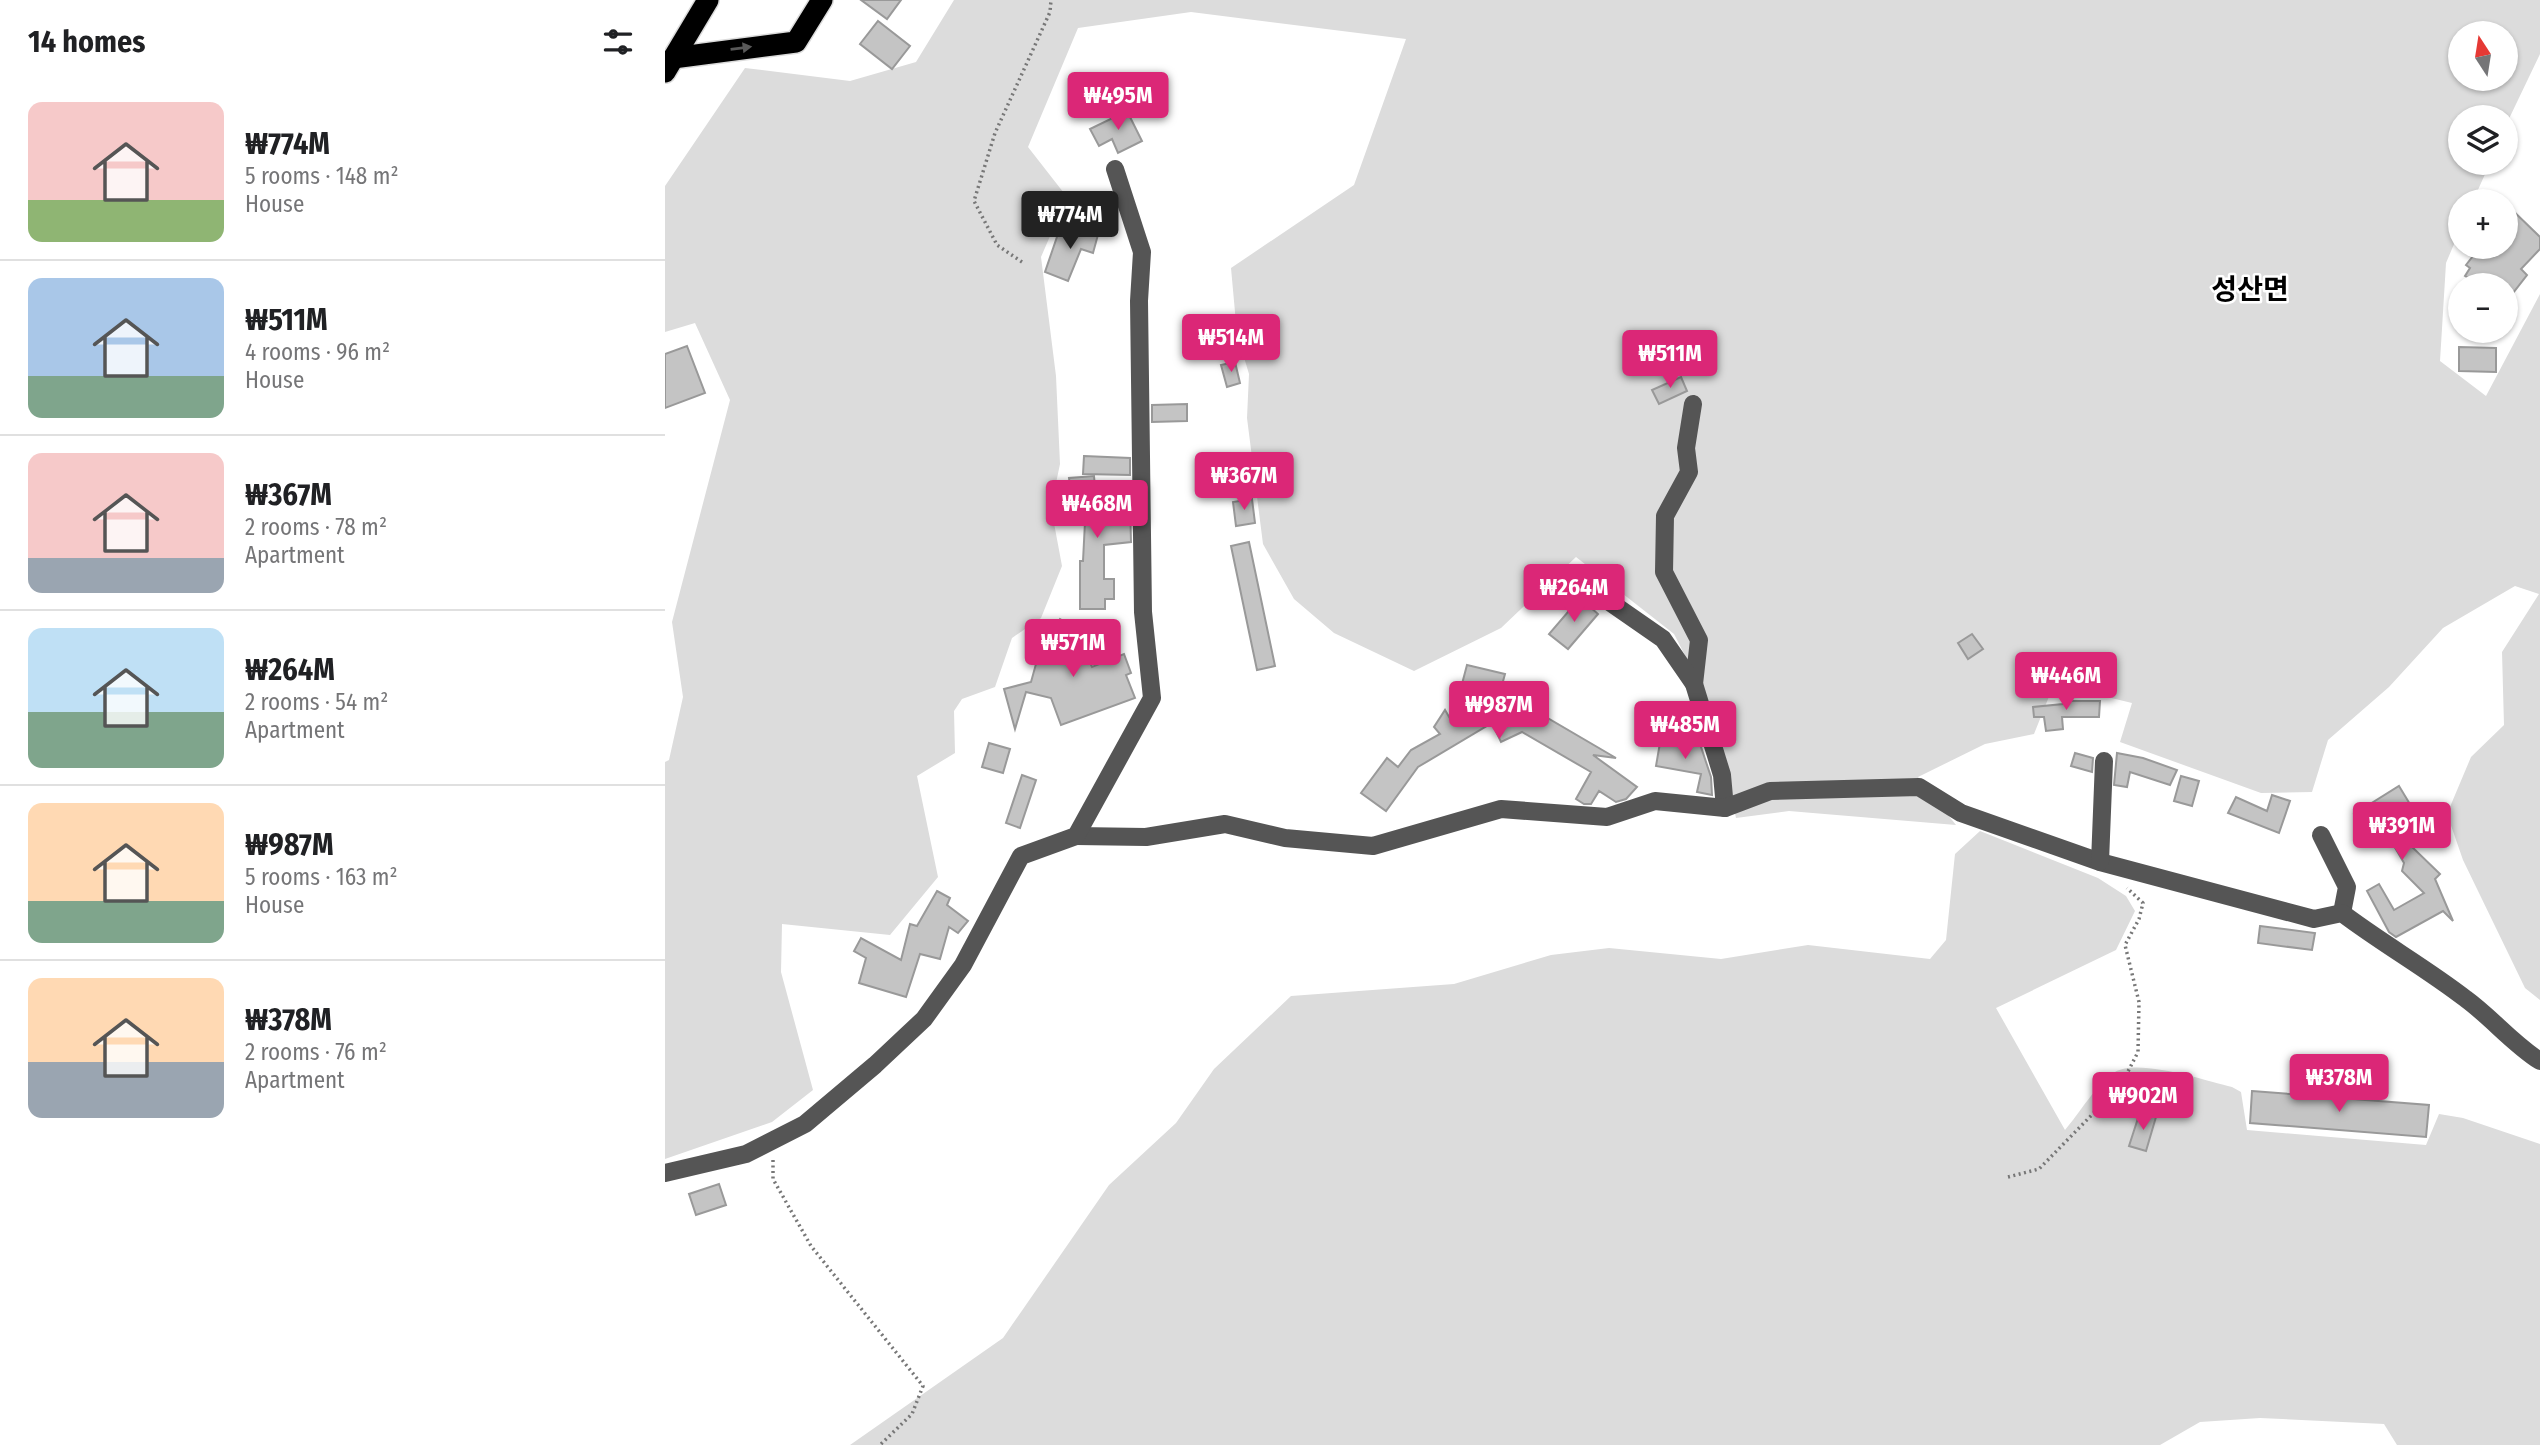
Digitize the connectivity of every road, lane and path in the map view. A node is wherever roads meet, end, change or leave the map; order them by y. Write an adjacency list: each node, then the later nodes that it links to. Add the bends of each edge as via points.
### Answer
1 (708, 0): 4 (highway)
2 (822, 0): 4 (highway, one-way to 2, via 796,42)
3 (1051, 0): 6 (path, via 1050,12 995,133 974,201 997,245)
4 (669, 65)
5 (1115, 169): 13 (street, via 1142,252 1143,612 1152,698)
6 (1022, 262)
7 (1693, 404): 9 (street, via 1686,448 1689,472 1665,516 1664,572 1699,640)
8 (1578, 580): 9 (street, via 1663,639)
9 (1694, 684): 11 (street, via 1722,775)
10 (2104, 761): 14 (street)
11 (1725, 808): 13 (street, via 1655,801 1607,817 1501,809 1373,846 1285,838 1225,824 1146,837); 14 (street, via 1770,791 1919,787 1961,813)
12 (2321, 835): 16 (street, via 2347,887)
13 (1076, 836): 18 (street, via 1021,856 963,965 924,1019 805,1124)
14 (2100, 862): 16 (street, via 2314,919)
15 (2126, 887): 20 (path, via 2143,903 2125,945 2139,1002 2139,1052 2121,1085 2039,1169)
16 (2343, 913): 17 (street, via 2430,971)
17 (2540, 1061)
18 (772, 1140): 19 (street, via 746,1154); 21 (path, via 773,1179 811,1246 923,1386 912,1414)
19 (665, 1173)
20 (2008, 1177)
21 (880, 1445)

